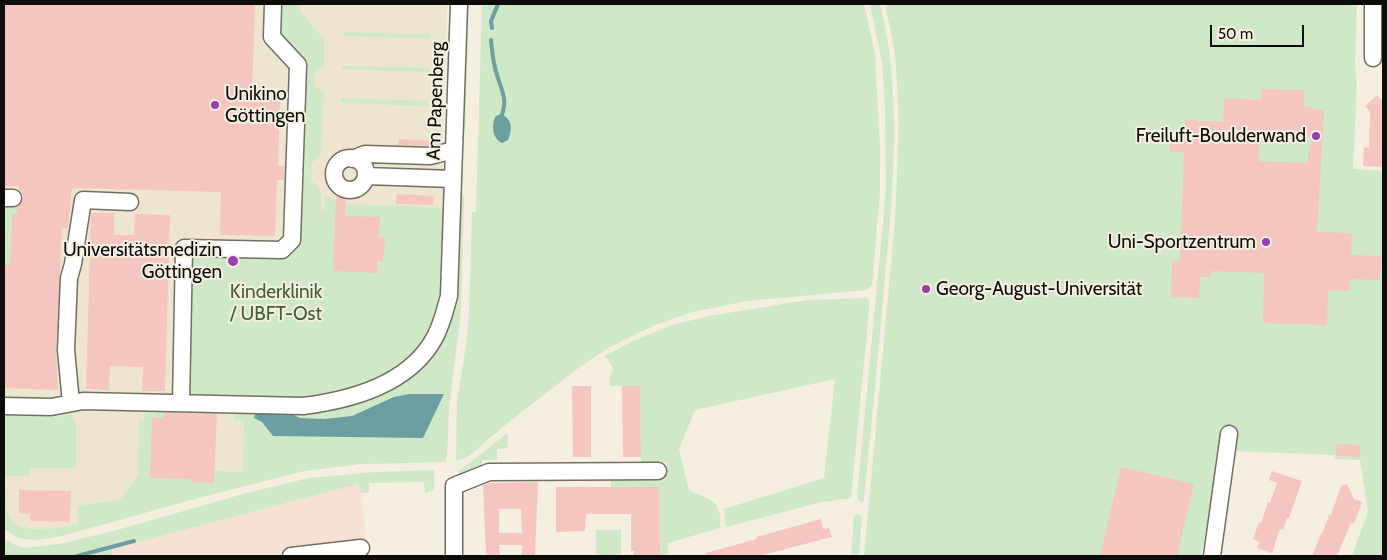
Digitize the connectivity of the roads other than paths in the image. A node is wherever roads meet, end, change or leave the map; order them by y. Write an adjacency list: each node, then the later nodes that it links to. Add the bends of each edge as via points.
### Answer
1 (273, 4): 11 (street, via 272,38 298,65 292,240 282,250 184,248)
2 (459, 4): 5 (street, Am Papenberg)
3 (1373, 4): 4 (street)
4 (1373, 58)
5 (454, 150): 6 (street, via 430,156 365,154); 8 (street, Am Papenberg)
6 (353, 159): 7 (street, via 363,166); 7 (street, via 345,159 338,165 334,174 337,183 345,189 355,189)
7 (366, 176): 8 (street)
8 (453, 179): 11 (street, Am Papenberg, via 449,296 435,338 420,358 400,375 356,396 303,406)
9 (130, 202): 10 (street, via 83,200 69,278 66,350)
10 (71, 403): 11 (street, Am Papenberg); 12 (street, Am Papenberg, via 51,407)
11 (181, 403)
12 (4, 406)
13 (1229, 434): 18 (street)
14 (658, 471): 17 (street, via 489,472 454,486)
15 (361, 548): 16 (street)
16 (291, 556)
17 (454, 556)
18 (1212, 556)

